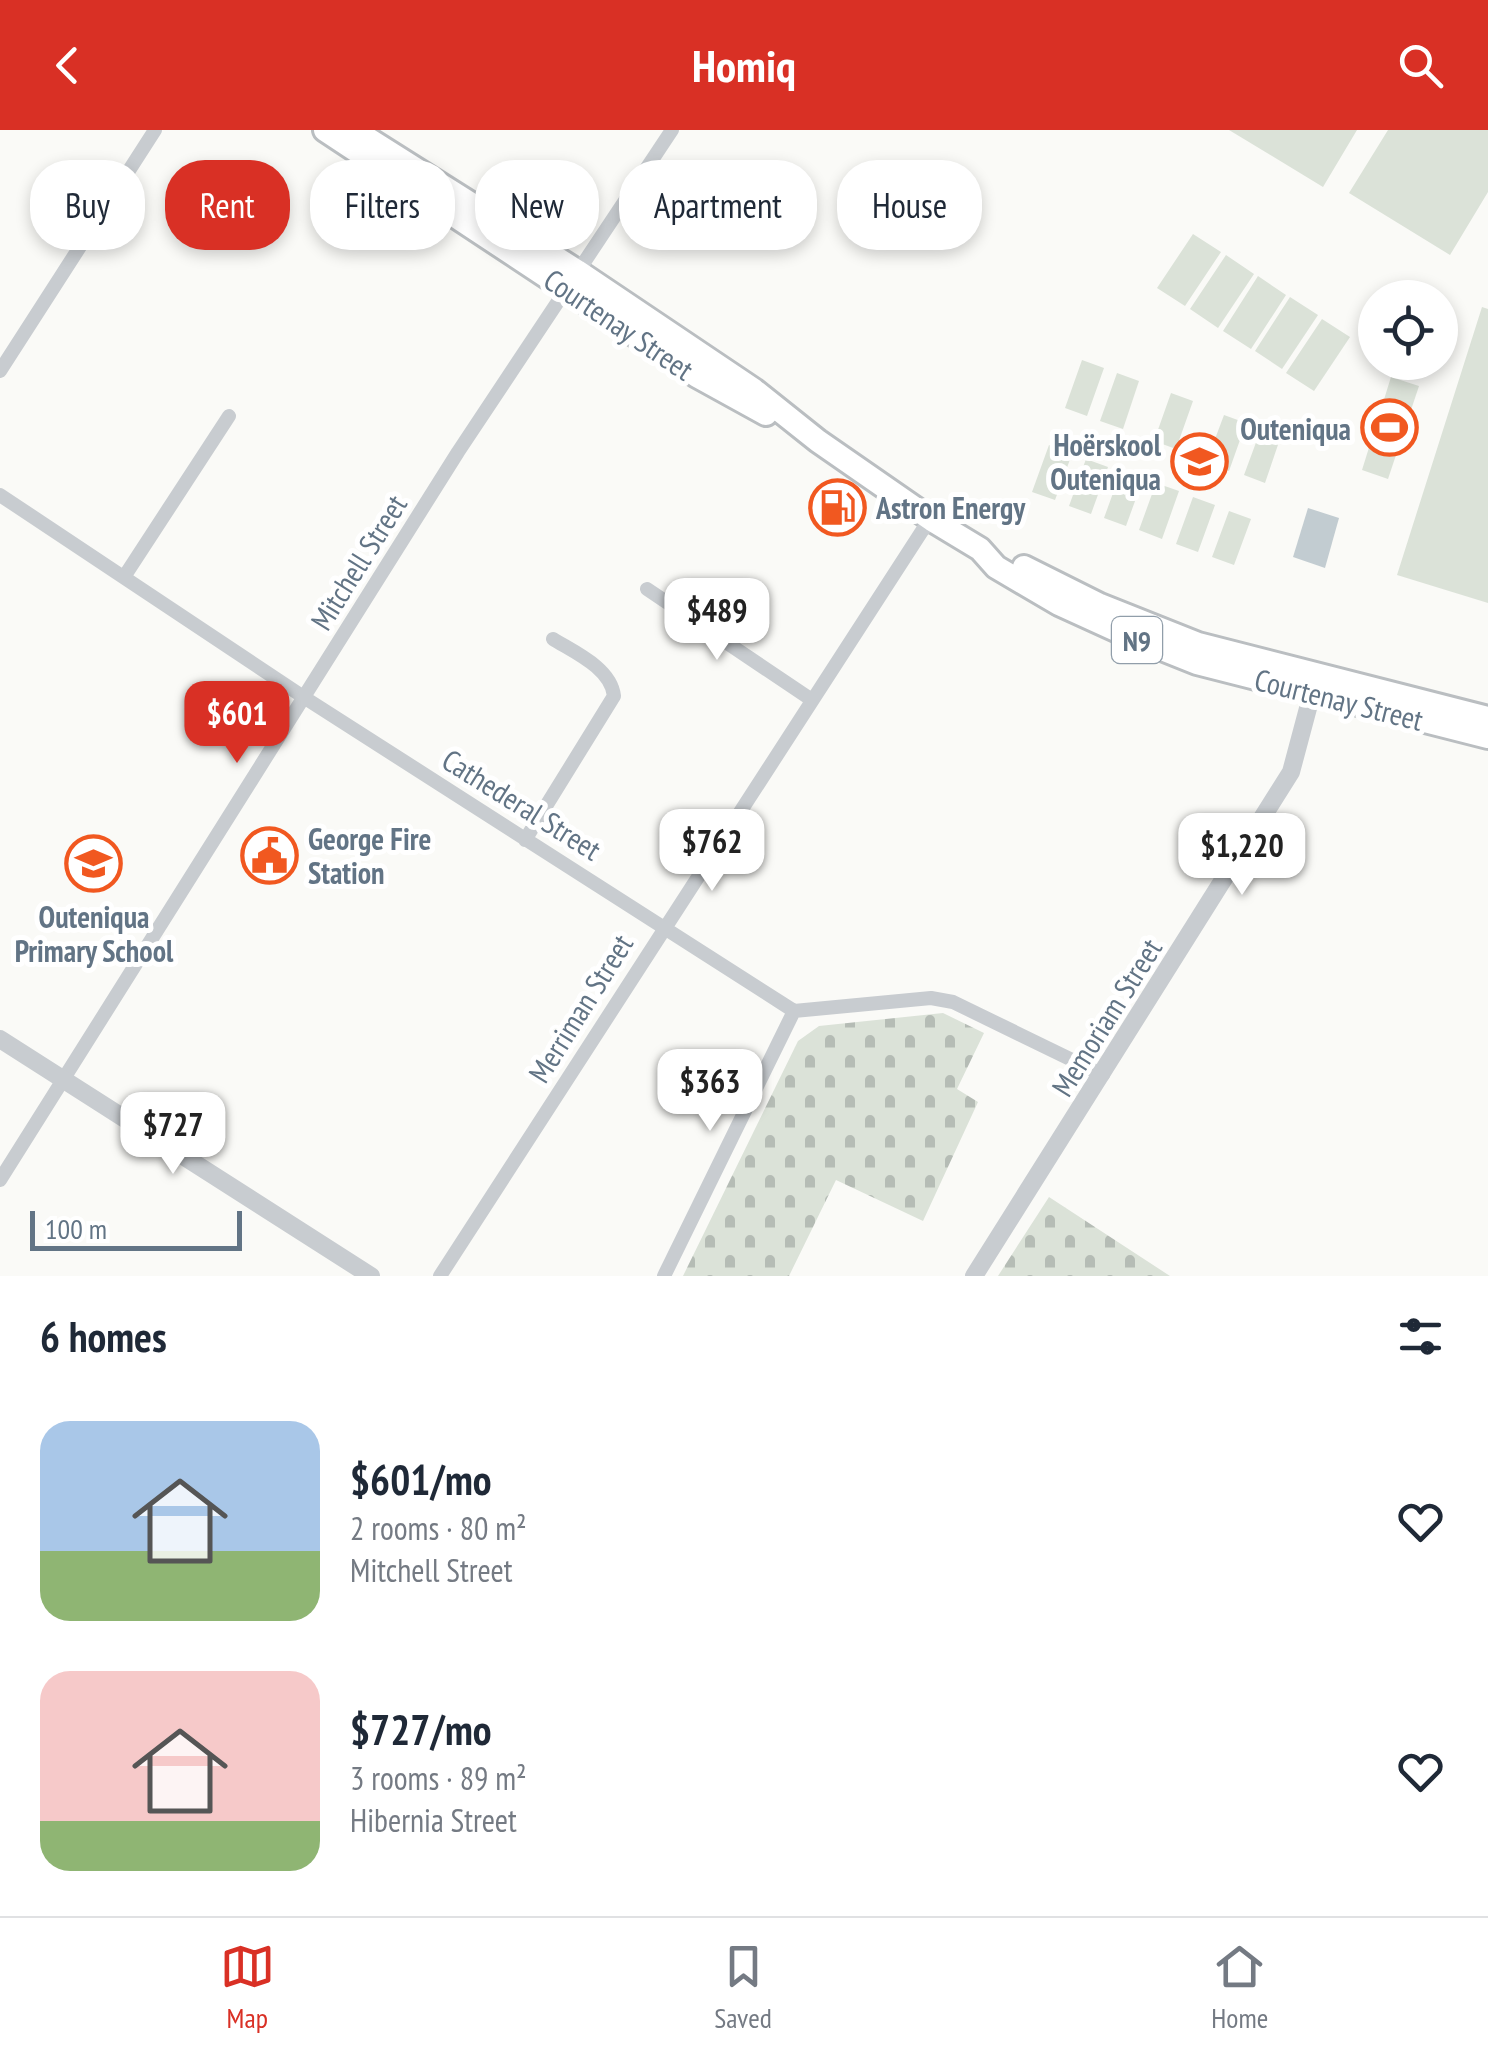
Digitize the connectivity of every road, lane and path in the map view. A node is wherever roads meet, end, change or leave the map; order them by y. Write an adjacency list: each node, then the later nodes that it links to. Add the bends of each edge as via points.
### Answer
1 (155, 130): 6 (street)
2 (326, 130): 5 (highway, Courtenay Street / N9)
3 (354, 130): 5 (highway, Courtenay Street / N9)
4 (672, 130): 5 (street, Mitchell Street)
5 (572, 280): 9 (highway, Courtenay Street / N9, via 697,376 818,441); 14 (street, Mitchell Street)
6 (0, 370)
7 (229, 416): 10 (street)
8 (0, 495): 10 (street, Cathederal Street)
9 (932, 520): 13 (highway, Courtenay Street / N9, via 1074,593); 15 (street, Merriman Street)
10 (124, 577): 14 (street, Cathederal Street)
11 (647, 589): 15 (street)
12 (553, 638): 18 (street, via 604,673 614,696)
13 (1314, 682): 16 (highway, Courtenay Street / N9); 17 (highway, Courtenay Street / N9); 22 (street, Memoriam Street, via 1290,772)
14 (306, 698): 18 (street, Cathederal Street); 23 (street, Mitchell Street)
15 (812, 700): 19 (street, Merriman Street)
16 (1488, 718)
17 (1488, 737)
18 (525, 840): 19 (street, Cathederal Street)
19 (665, 926): 20 (street, Cathederal Street); 26 (street, Merriman Street)
20 (794, 1011): 22 (street, via 931,998 953,1002); 27 (street)
21 (0, 1039): 23 (street)
22 (1102, 1076): 28 (street, Memoriam Street)
23 (64, 1079): 24 (street, Mitchell Street); 25 (street)
24 (0, 1180)
25 (371, 1276)
26 (440, 1276)
27 (664, 1276)
28 (974, 1276)

